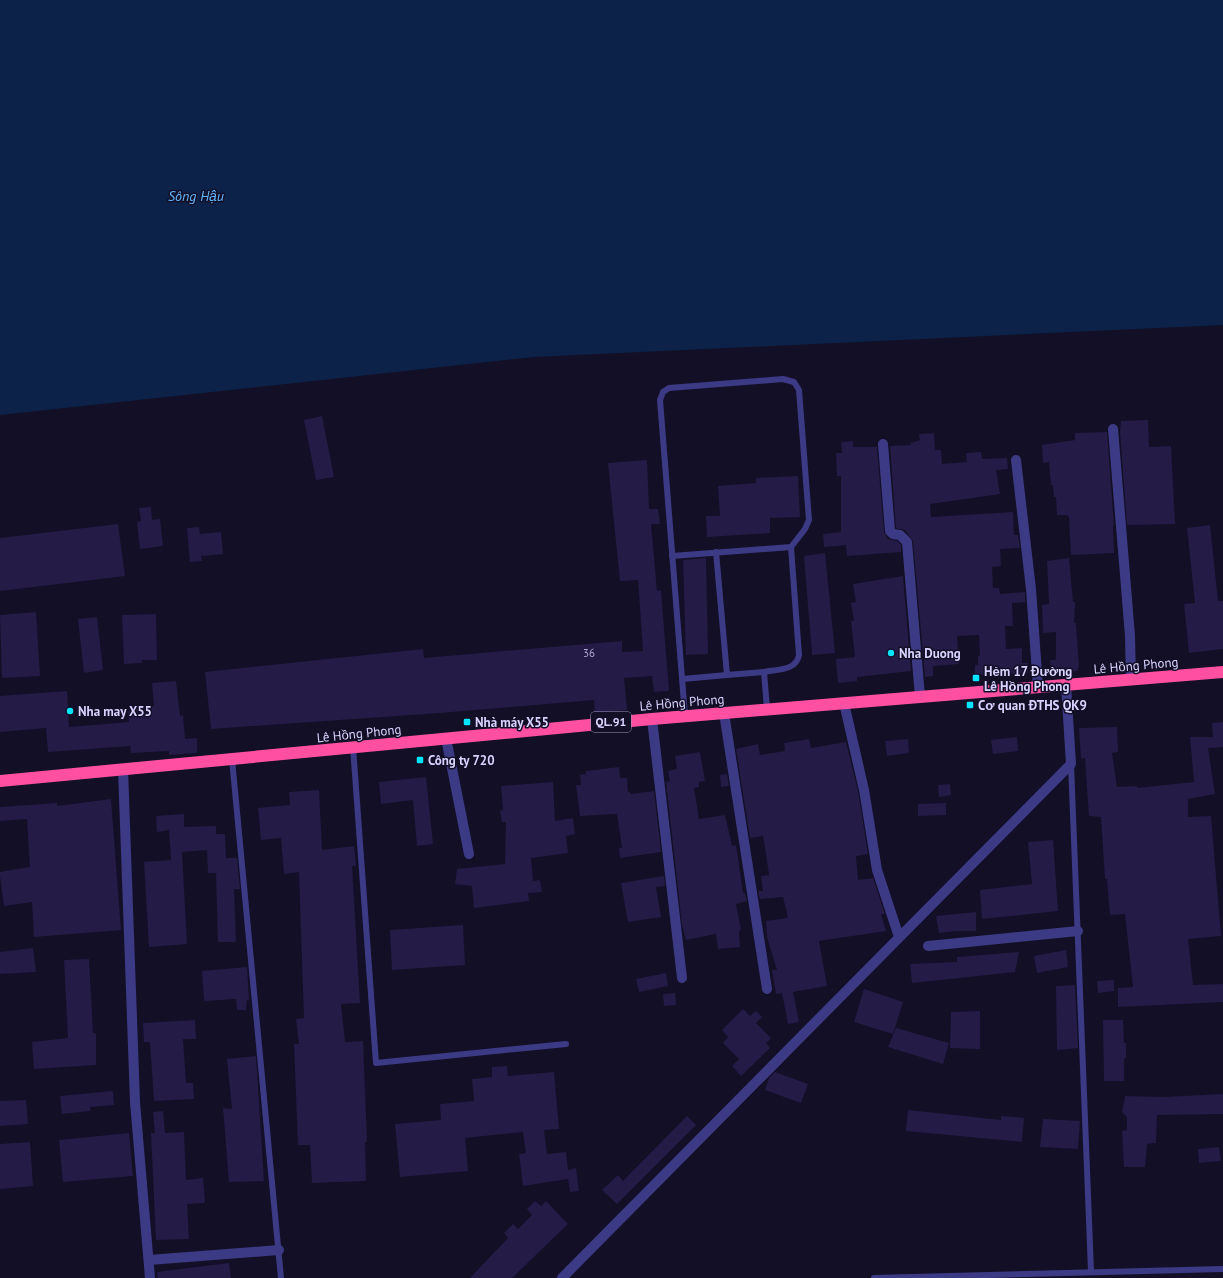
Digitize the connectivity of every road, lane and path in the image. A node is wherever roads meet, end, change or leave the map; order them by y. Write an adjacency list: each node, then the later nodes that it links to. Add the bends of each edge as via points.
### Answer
1 (1113, 429): 11 (street, via 1130,636)
2 (883, 444): 14 (street, via 890,531 892,534 900,535 906,542)
3 (1016, 460): 13 (street, via 1031,589)
4 (791, 547): 5 (lane); 6 (lane, via 806,529 809,511 799,390 794,382 783,379 669,388 663,392 660,400); 7 (lane, via 799,655 792,667)
5 (716, 552): 6 (lane); 9 (lane)
6 (672, 556): 10 (lane)
7 (764, 672): 9 (lane); 16 (lane)
8 (1223, 672): 11 (highway, Lê Hồng Phong / QL.91)
9 (727, 675): 10 (lane)
10 (682, 679): 18 (lane)
11 (1131, 680): 12 (highway, Lê Hồng Phong / QL.91)
12 (1066, 685): 13 (highway, Lê Hồng Phong / QL.91); 23 (street)
13 (1038, 687): 14 (highway, Lê Hồng Phong / QL.91)
14 (920, 697): 15 (highway, Lê Hồng Phong / QL.91)
15 (844, 703): 16 (highway, Lê Hồng Phong / QL.91); 28 (street, via 864,790 878,870)
16 (767, 710): 17 (highway, Lê Hồng Phong / QL.91)
17 (724, 713): 18 (highway, Lê Hồng Phong / QL.91); 31 (street)
18 (685, 716): 19 (highway, Lê Hồng Phong / QL.91)
19 (652, 718): 20 (highway, Lê Hồng Phong / QL.91); 30 (street)
20 (446, 738): 21 (highway, Lê Hồng Phong / QL.91); 26 (street)
21 (353, 747): 22 (highway, Lê Hồng Phong / QL.91); 32 (lane, via 376,1063)
22 (232, 759): 24 (highway, Lê Hồng Phong / QL.91); 33 (lane)
23 (1071, 764): 27 (lane); 28 (street)
24 (123, 769): 25 (highway, Lê Hồng Phong / QL.91); 34 (street, via 135,1102)
25 (0, 781)
26 (469, 854)
27 (1078, 931): 29 (street); 36 (lane)
28 (899, 937): 39 (street)
29 (928, 946)
30 (682, 978)
31 (767, 989)
32 (566, 1044)
33 (279, 1250): 34 (street); 38 (lane)
34 (149, 1260): 37 (street)
35 (1223, 1269): 36 (lane)
36 (1091, 1271): 40 (lane)
37 (150, 1278)
38 (282, 1278)
39 (562, 1278)
40 (874, 1278)

